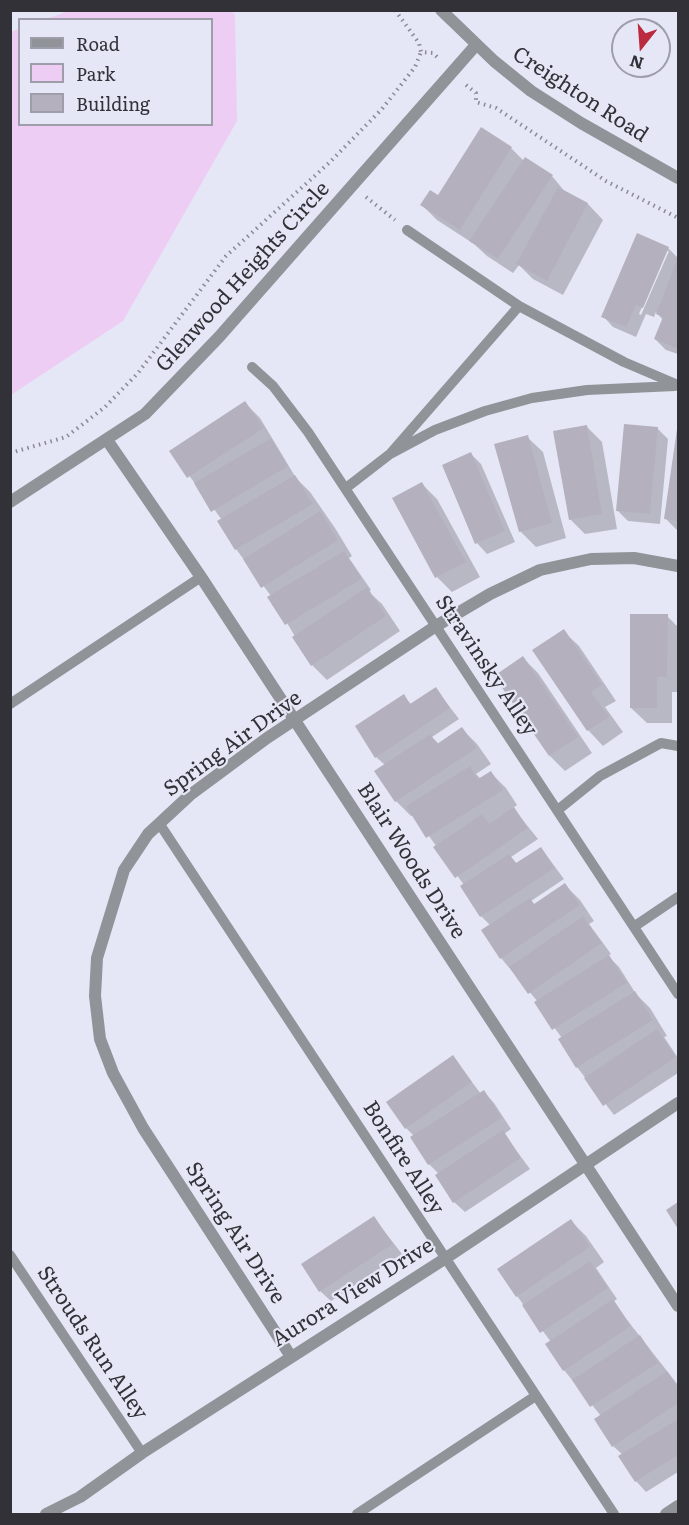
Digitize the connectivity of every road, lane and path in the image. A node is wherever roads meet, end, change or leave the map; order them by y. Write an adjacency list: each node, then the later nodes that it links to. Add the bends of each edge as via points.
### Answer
1 (395, 10): 4 (path, via 419,43)
2 (441, 10): 3 (street, Creighton Road)
3 (476, 45): 5 (street, Glenwood Heights Circle); 6 (street, Creighton Road, via 551,104)
4 (421, 52): 5 (path, via 433,53); 14 (path, via 415,67 382,109 226,256 138,373 105,407 66,437)
5 (453, 73): 7 (street, Glenwood Heights Circle); 8 (path, via 476,93 476,102 496,108 606,181)
6 (678, 178)
7 (351, 185): 9 (path); 13 (street, Glenwood Heights Circle, via 180,379 145,414)
8 (678, 218)
9 (407, 230): 10 (lane)
10 (519, 306): 12 (lane, via 624,362); 15 (lane)
11 (252, 367): 16 (lane, Stravinsky Alley, via 273,386)
12 (678, 385): 15 (lane, via 586,390 532,398 435,430)
13 (107, 440): 17 (street, Glenwood Heights Circle); 19 (street, Blair Woods Drive)
14 (10, 453)
15 (390, 454): 16 (lane)
16 (346, 488): 20 (lane, Stravinsky Alley)
17 (10, 502)
18 (678, 566): 20 (street, Spring Air Drive, via 634,558 591,559 540,570)
19 (201, 577): 21 (lane); 22 (street, Blair Woods Drive)
20 (436, 626): 22 (street, Spring Air Drive); 24 (lane, Stravinsky Alley)
21 (10, 704)
22 (295, 720): 25 (street, Spring Air Drive, via 190,795); 30 (street, Blair Woods Drive)
23 (678, 746): 24 (lane, via 661,743 600,776)
24 (559, 809): 27 (lane, Stravinsky Alley)
25 (159, 824): 32 (lane, Bonfire Alley); 34 (street, Spring Air Drive, via 124,870 109,913 97,958 94,996 100,1039 113,1073 143,1128)
26 (678, 897): 27 (lane)
27 (635, 926): 28 (lane, Stravinsky Alley)
28 (678, 994)
29 (678, 1102): 30 (street, Aurora View Drive)
30 (586, 1165): 32 (street, Aurora View Drive); 33 (street, Blair Woods Drive)
31 (10, 1255): 36 (lane, Strouds Run Alley)
32 (446, 1258): 34 (street, Aurora View Drive); 35 (lane, Bonfire Alley)
33 (678, 1306)
34 (290, 1355): 36 (street, Aurora View Drive)
35 (534, 1397): 39 (lane); 40 (lane, Bonfire Alley)
36 (142, 1453): 38 (street, Aurora View Drive, via 80,1497)
37 (678, 1506): 41 (street)
38 (46, 1515)
39 (357, 1515)
40 (614, 1515)
41 (666, 1515)

